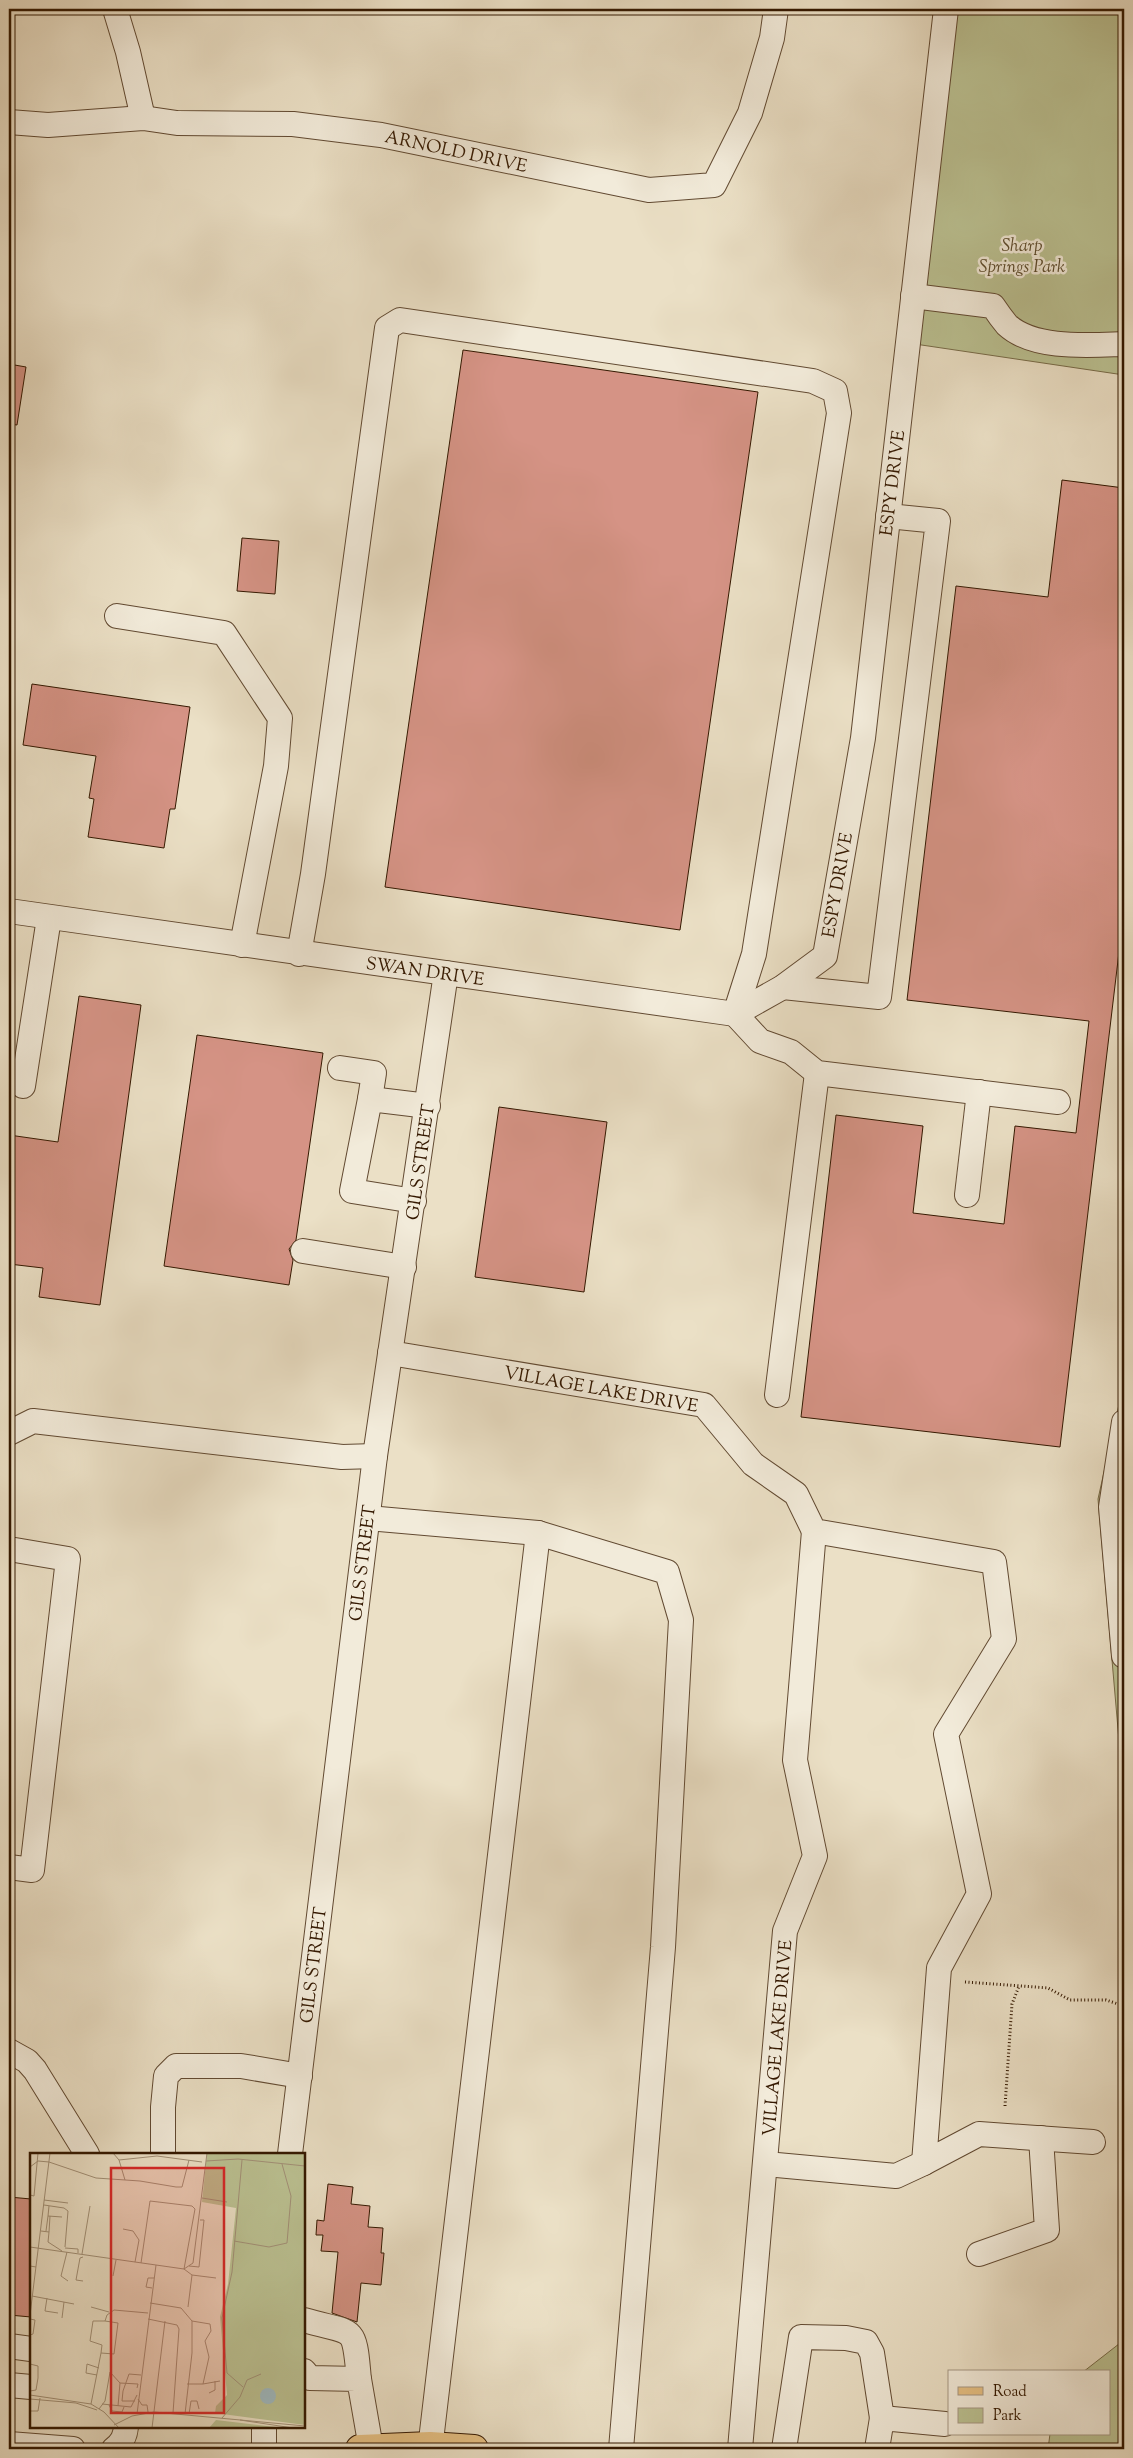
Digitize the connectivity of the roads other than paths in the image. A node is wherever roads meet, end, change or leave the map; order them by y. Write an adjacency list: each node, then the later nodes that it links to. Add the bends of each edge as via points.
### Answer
1 (115, 9): 4 (street)
2 (776, 9): 4 (street, ARNOLD DRIVE, via 772,38 750,113 714,185 649,190 381,135 293,124 176,122)
3 (946, 9): 6 (street, ESPY DRIVE)
4 (143, 118): 5 (street, ARNOLD DRIVE, via 48,125)
5 (9, 122)
6 (913, 296): 7 (street, via 992,306 1008,325 1032,339 1080,346); 8 (street, ESPY DRIVE)
7 (1124, 344)
8 (888, 516): 15 (street, ESPY DRIVE, via 862,738 825,956); 15 (street, via 938,521 879,997)
9 (116, 616): 12 (street, via 224,633 280,718 276,766)
10 (9, 911): 11 (street, SWAN DRIVE)
11 (48, 918): 12 (street, SWAN DRIVE); 19 (street)
12 (242, 945): 13 (street, SWAN DRIVE)
13 (299, 954): 14 (street, SWAN DRIVE); 16 (street, via 314,874 387,328 400,320 812,382 835,391 839,413 754,954)
14 (446, 973): 16 (street, SWAN DRIVE); 23 (street, GILS STREET)
15 (783, 987): 16 (street)
16 (735, 1014): 18 (street, via 760,1041 791,1052)
17 (340, 1068): 21 (street, via 374,1073)
18 (817, 1073): 20 (street); 29 (street)
19 (23, 1086)
20 (979, 1092): 22 (street); 24 (street)
21 (370, 1100): 23 (street); 25 (street, via 352,1191)
22 (1058, 1102)
23 (428, 1106): 25 (street, GILS STREET)
24 (967, 1195)
25 (414, 1201): 27 (street, GILS STREET)
26 (303, 1251): 27 (street)
27 (404, 1267): 28 (street, GILS STREET)
28 (390, 1353): 32 (street, GILS STREET); 34 (street, VILLAGE LAKE DRIVE, via 704,1405 753,1464 796,1494)
29 (777, 1395)
30 (1124, 1422): 37 (street, via 1111,1507)
31 (9, 1433): 32 (street, via 33,1421 332,1456)
32 (375, 1456): 33 (street, GILS STREET)
33 (368, 1518): 35 (street); 40 (street, GILS STREET)
34 (814, 1531): 46 (street, via 994,1562 1004,1639 946,1734 979,1894 939,1968); 47 (street, VILLAGE LAKE DRIVE, via 795,1760 815,1856 785,1932)
35 (538, 1533): 62 (street); 67 (street, via 667,1572 681,1620 663,1947)
36 (9, 1549): 38 (street, via 68,1560 32,1870)
37 (1124, 1656)
38 (9, 1867)
39 (9, 2051): 43 (street, via 27,2061 35,2070)
40 (300, 2076): 44 (street, via 241,2066 176,2066 166,2076); 45 (street, GILS STREET)
41 (1041, 2138): 42 (street); 46 (street, via 979,2134); 48 (street, via 1047,2230)
42 (1093, 2142)
43 (85, 2153)
44 (163, 2153)
45 (290, 2153)
46 (924, 2163): 47 (street, via 896,2176)
47 (766, 2164): 68 (street, VILLAGE LAKE DRIVE)
48 (979, 2254)
49 (305, 2320): 53 (street, via 347,2330 356,2341)
50 (9, 2346): 51 (street)
51 (30, 2349)
52 (305, 2372): 53 (street, via 310,2378)
53 (359, 2380): 61 (street)
54 (9, 2385): 55 (street)
55 (30, 2387)
56 (882, 2418): 57 (street); 69 (street, via 872,2352 866,2342 800,2337); 70 (street)
57 (945, 2424)
58 (126, 2428): 64 (street, via 120,2445)
59 (264, 2428): 65 (street)
60 (9, 2444): 63 (street)
61 (365, 2448): 62 (main road)
62 (430, 2448): 66 (main road)
63 (73, 2449)
64 (114, 2449)
65 (264, 2449)
66 (474, 2449)
67 (621, 2449)
68 (740, 2449)
69 (784, 2449)
70 (877, 2449)

